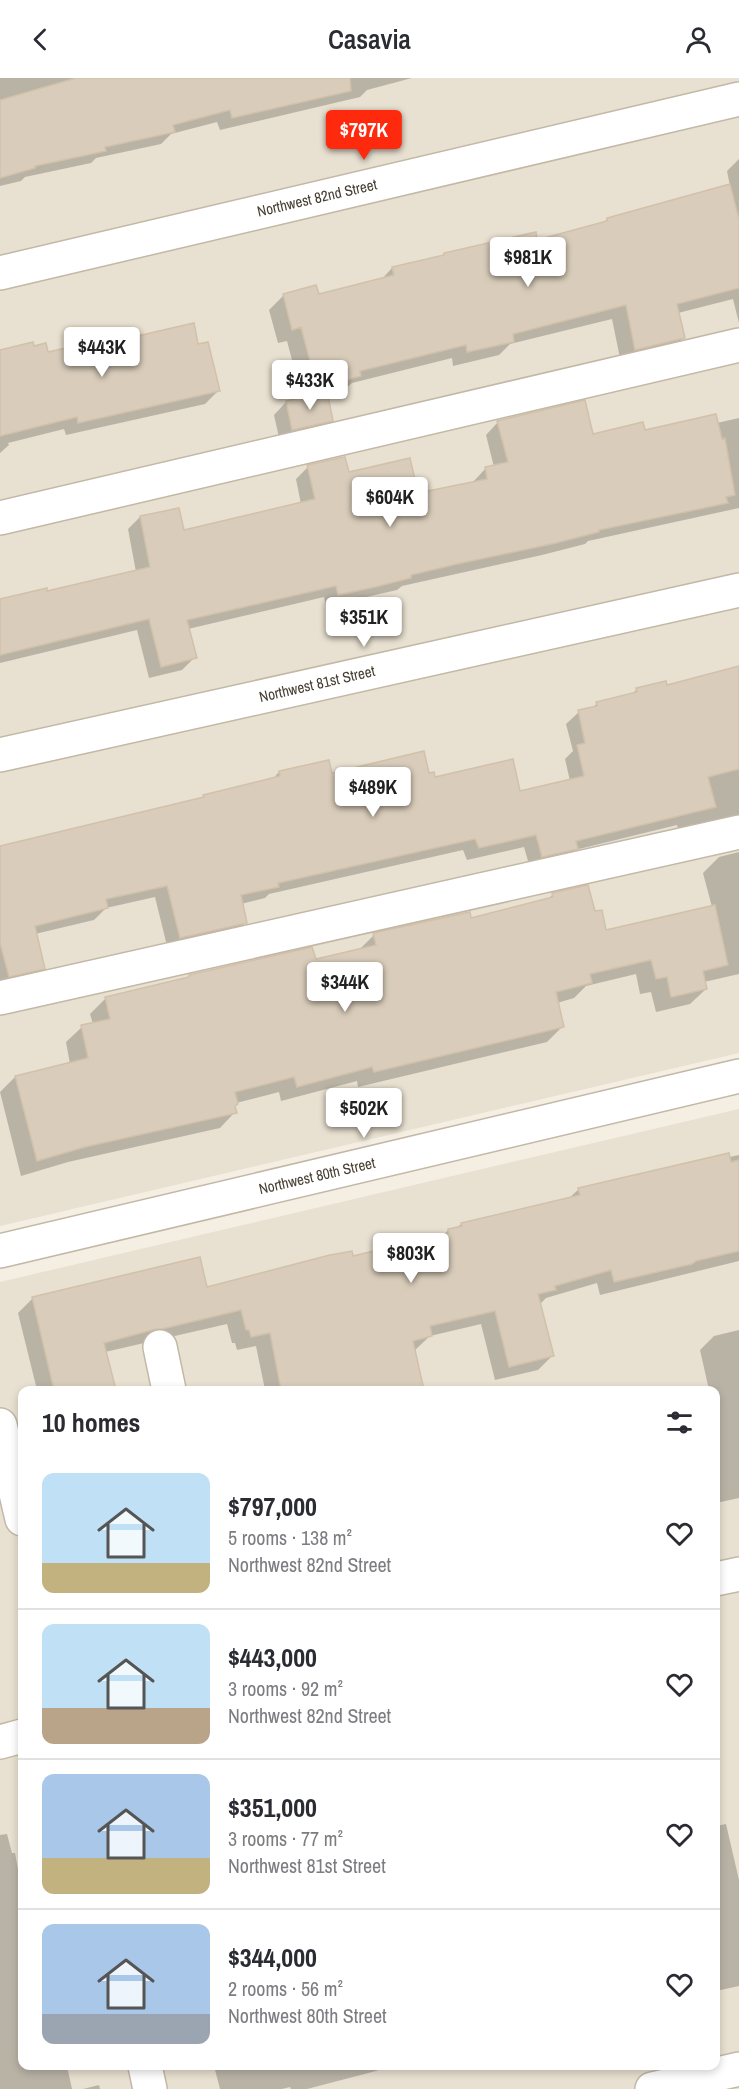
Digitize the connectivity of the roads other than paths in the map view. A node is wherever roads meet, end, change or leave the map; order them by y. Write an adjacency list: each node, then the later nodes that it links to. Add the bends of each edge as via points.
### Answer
1 (739, 99): 2 (street, Northwest 82nd Street)
2 (0, 273)
3 (739, 345): 4 (street)
4 (0, 518)
5 (739, 590): 6 (street, Northwest 81st Street)
6 (0, 755)
7 (739, 832): 8 (street)
8 (0, 998)
9 (739, 1076): 10 (street, Northwest 80th Street)
10 (0, 1251)
11 (160, 1347): 12 (street)
12 (168, 1386)
13 (0, 1425): 14 (street)
14 (17, 1474)
15 (739, 1574): 16 (street)
16 (720, 1579)
17 (18, 1737): 18 (street)
18 (0, 1742)
19 (739, 2069): 22 (street)
20 (146, 2070): 21 (street)
21 (150, 2089)
22 (652, 2089)

